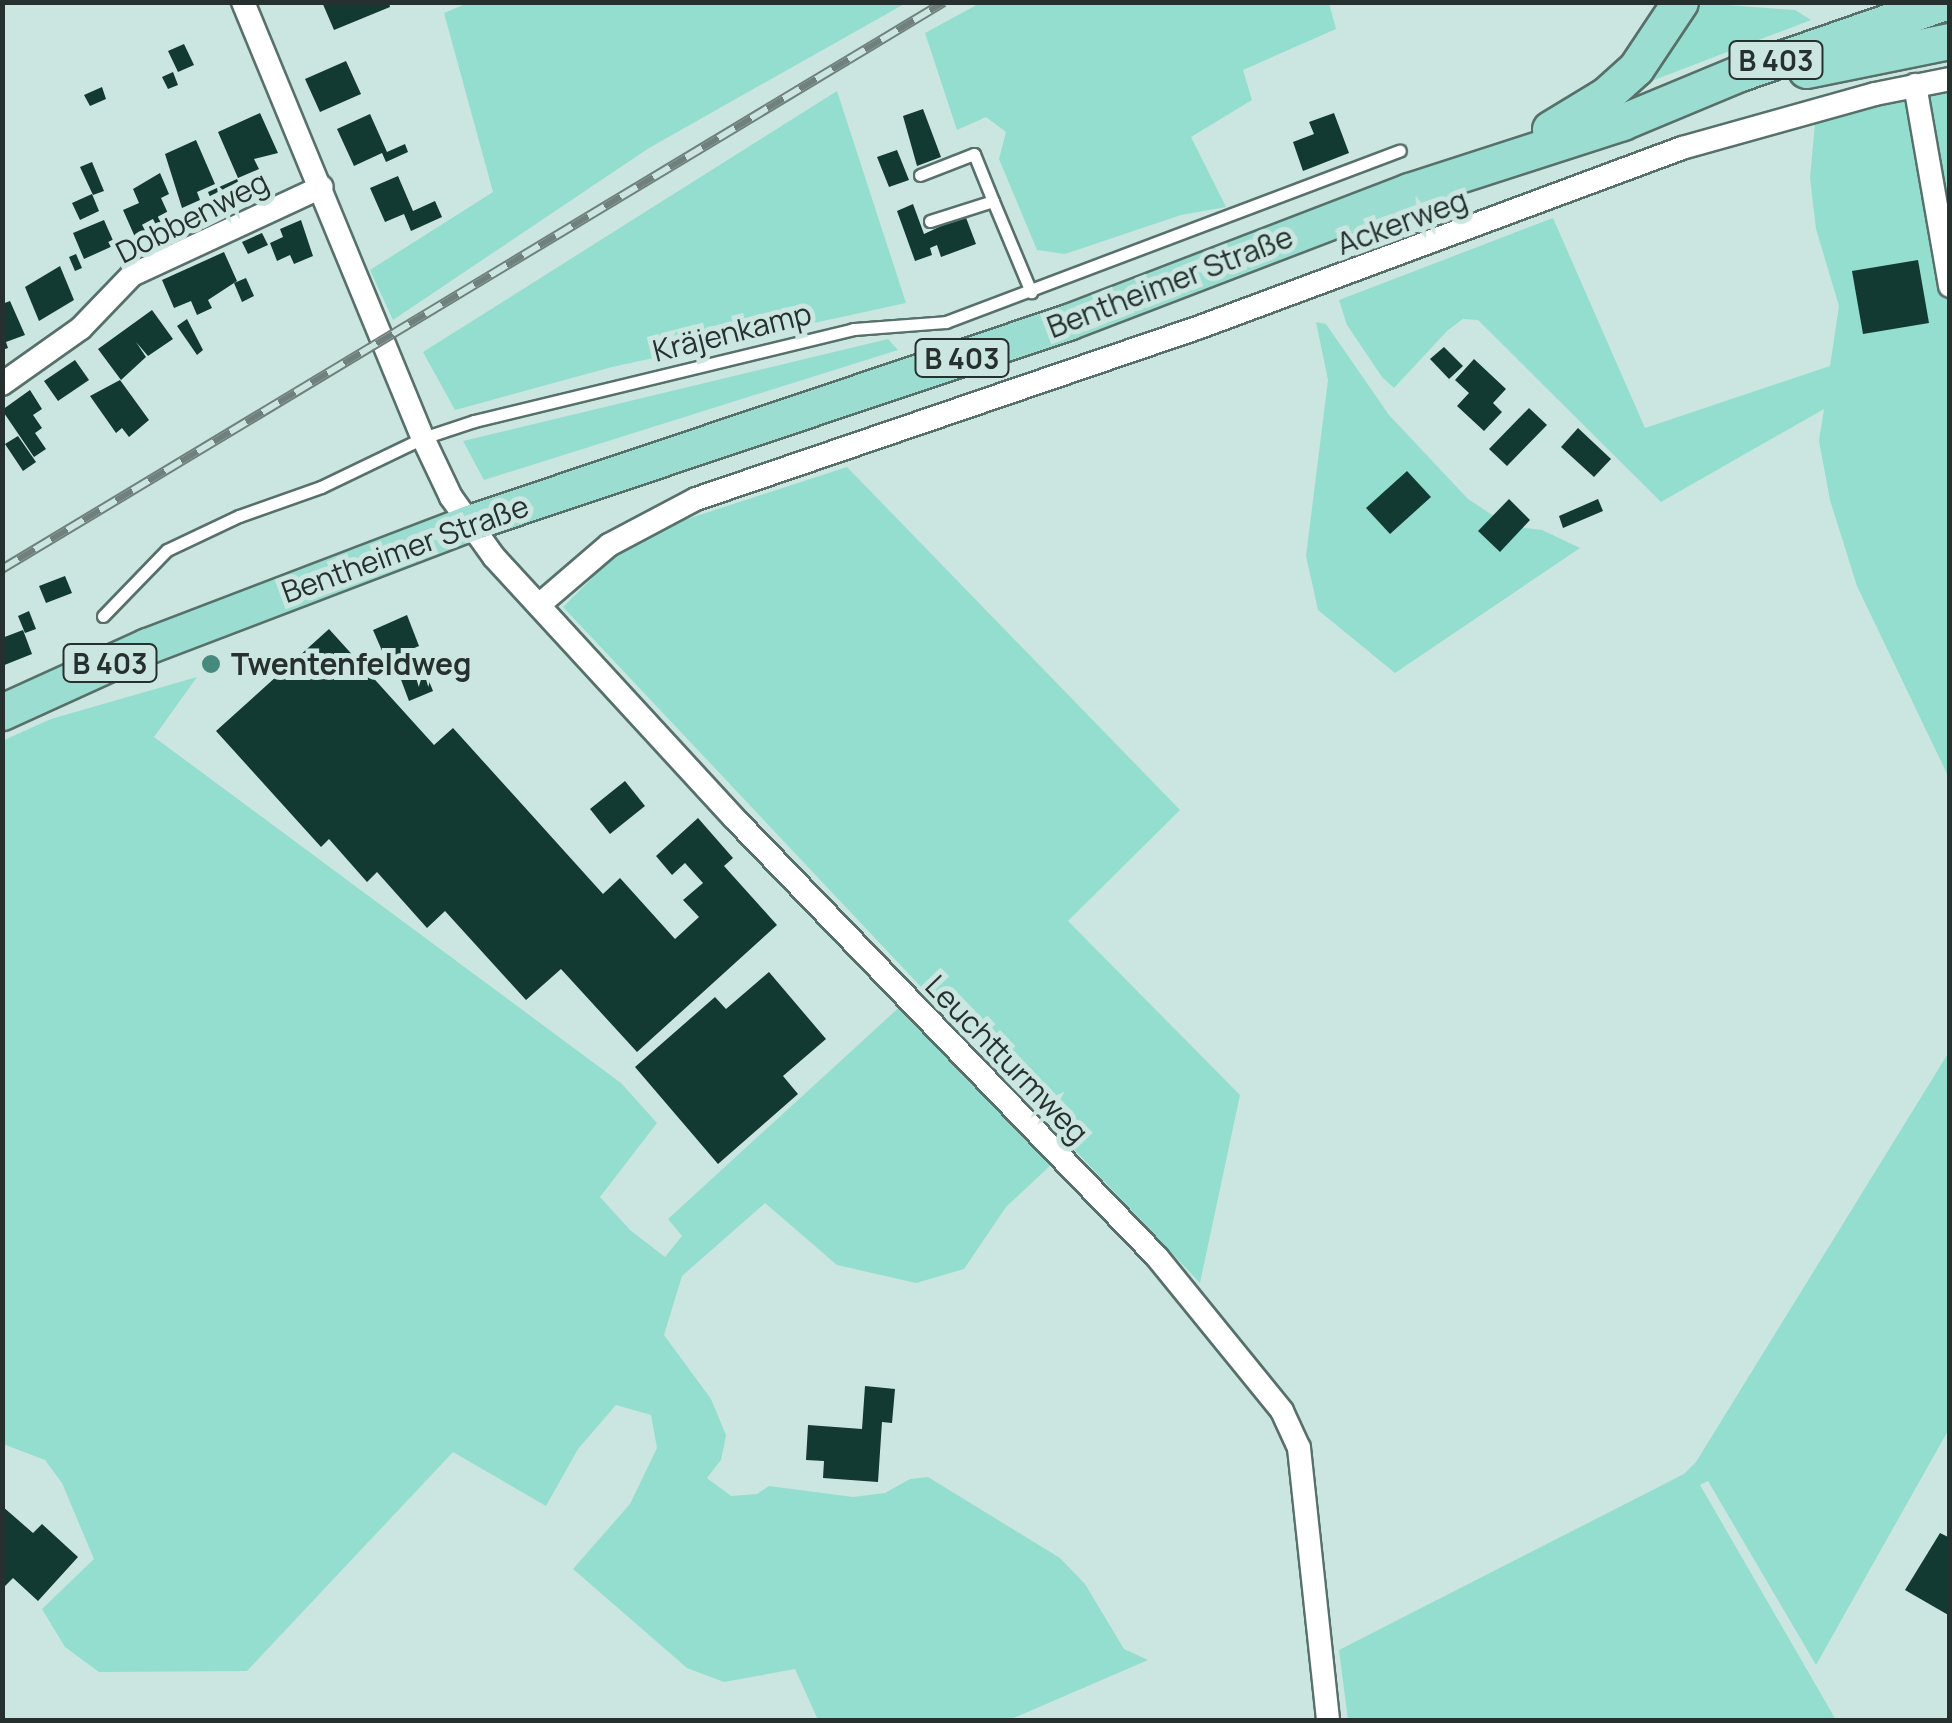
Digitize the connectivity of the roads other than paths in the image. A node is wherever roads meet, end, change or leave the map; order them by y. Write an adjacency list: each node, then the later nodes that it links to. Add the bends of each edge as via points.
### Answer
1 (243, 2): 11 (street)
2 (1945, 2): 7 (main road, Bentheimer Straße / B 403, via 1740,72)
3 (1679, 3): 10 (main road, via 1652,49 1606,95 1572,119)
4 (1950, 42): 7 (main road, via 1790,73)
5 (1950, 79): 6 (street, Ackerweg)
6 (1915, 85): 14 (street); 19 (street, Ackerweg, via 1682,148 1200,327 696,499 610,545)
7 (1622, 122): 10 (main road, Bentheimer Straße / B 403)
8 (1400, 150): 15 (lane, Kräjenkamp)
9 (920, 175): 12 (lane, via 974,154)
10 (1445, 180): 18 (main road, Bentheimer Straße / B 403, via 1068,322)
11 (322, 187): 16 (street, Dobbenweg, via 132,274 81,328); 17 (street)
12 (993, 202): 13 (lane); 15 (lane)
13 (930, 221)
14 (1950, 286)
15 (1031, 292): 17 (lane, Kräjenkamp, via 946,322 853,329)
16 (2, 384)
17 (423, 438): 18 (street); 20 (lane, Kräjenkamp, via 167,550)
18 (469, 523): 19 (street, Leuchtturmweg); 21 (main road, Bentheimer Straße / B 403, via 147,646)
19 (539, 605): 22 (street, Leuchtturmweg, via 734,818 1157,1257 1282,1411 1300,1448)
20 (104, 616)
21 (2, 712)
22 (1328, 1720)

